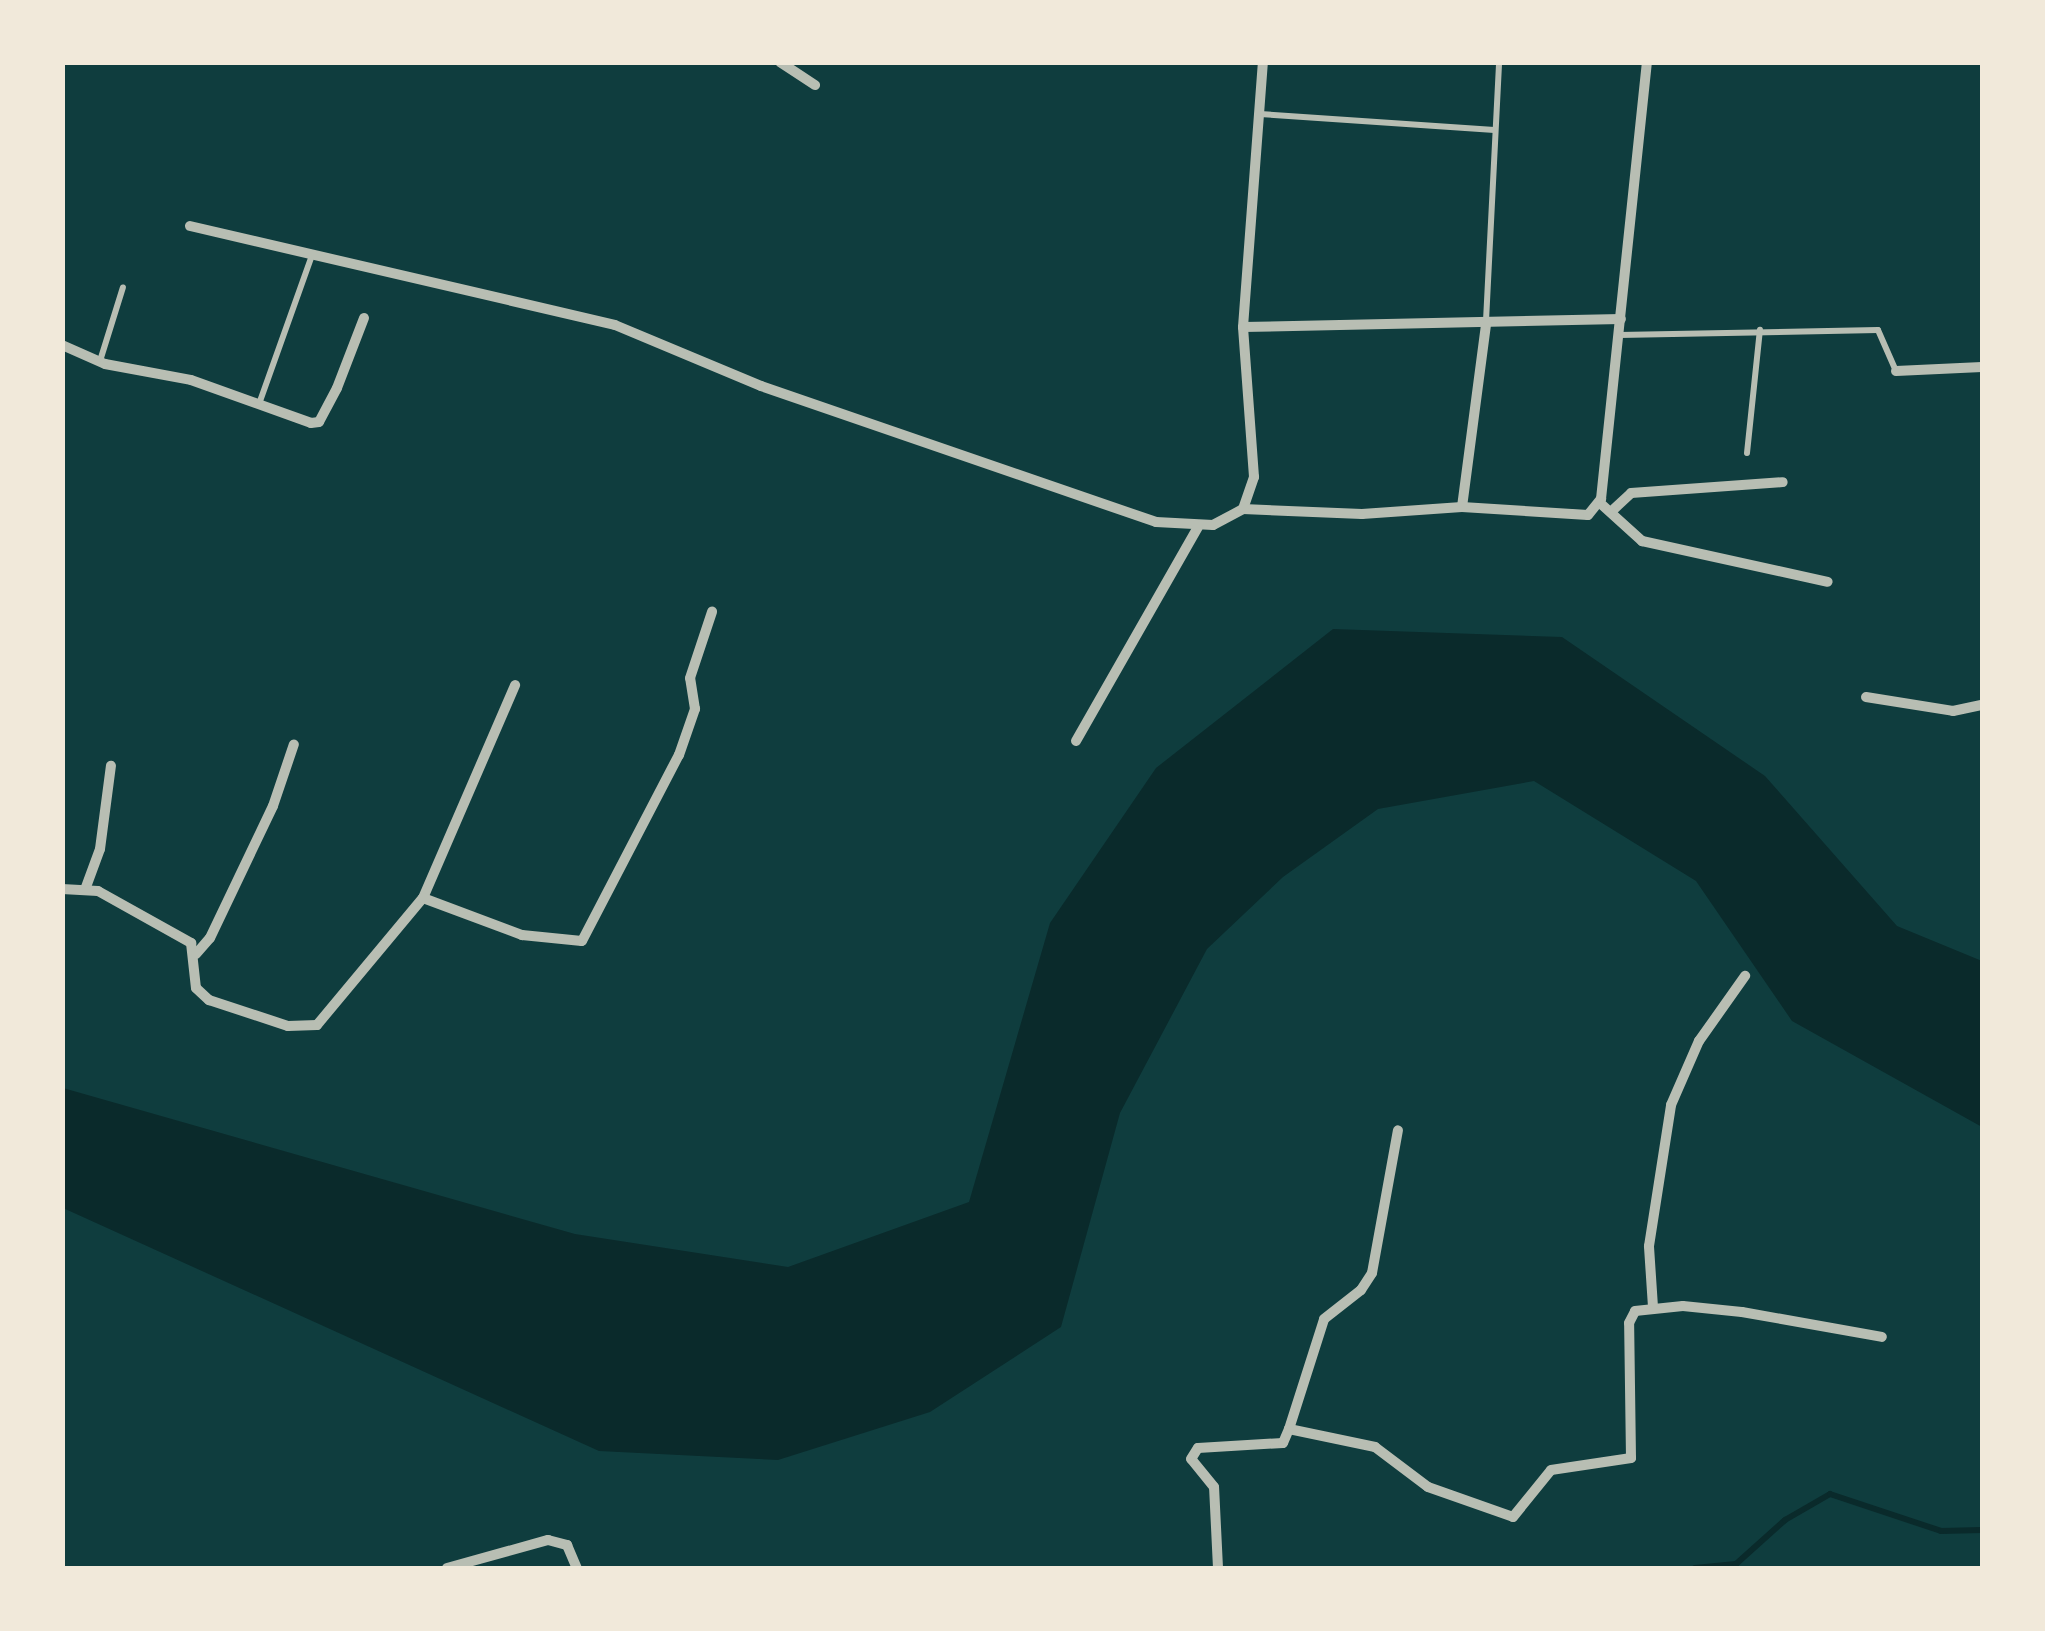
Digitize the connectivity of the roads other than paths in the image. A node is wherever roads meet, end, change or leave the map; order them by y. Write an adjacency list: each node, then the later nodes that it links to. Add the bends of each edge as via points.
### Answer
1 (780, 62): 5 (street)
2 (1263, 62): 6 (street)
3 (1499, 62): 7 (lane)
4 (1647, 62): 12 (street)
5 (815, 85)
6 (1259, 114): 7 (lane); 14 (street)
7 (1494, 130): 13 (lane)
8 (190, 226): 9 (street)
9 (312, 254): 21 (lane); 28 (street, via 379,275 590,317 761,386 1029,480 1156,522)
10 (123, 288): 18 (lane)
11 (364, 318): 21 (street, via 319,422)
12 (1622, 319): 13 (street); 16 (street)
13 (1486, 325): 14 (street); 25 (street)
14 (1243, 327): 27 (street, via 1254,477)
15 (1760, 330): 16 (lane); 20 (lane, via 1878,330); 22 (lane)
16 (1619, 336): 24 (street)
17 (62, 345): 18 (street)
18 (100, 362): 21 (street, via 191,380)
19 (1982, 367): 20 (street)
20 (1896, 371)
21 (259, 404)
22 (1747, 453)
23 (1784, 482): 26 (street, via 1630,492)
24 (1600, 503): 25 (street, via 1588,514); 26 (street)
25 (1462, 507): 27 (street, via 1362,514)
26 (1614, 509): 29 (street, via 1642,540)
27 (1243, 510): 28 (street)
28 (1198, 527): 34 (street)
29 (1828, 582)
30 (712, 612): 39 (street, via 690,678 695,709 679,756 582,941 522,936)
31 (515, 685): 39 (street)
32 (1866, 696): 33 (street, via 1953,711)
33 (1982, 706)
34 (1076, 741)
35 (294, 744): 40 (street, via 273,806 210,938)
36 (111, 766): 37 (street, via 100,849)
37 (86, 888): 38 (street); 40 (street, via 191,943)
38 (62, 890)
39 (423, 898): 40 (street, via 317,1025 288,1026 209,1000 196,988)
40 (196, 954)
41 (1745, 976): 43 (street, via 1699,1041 1671,1105 1649,1246)
42 (1398, 1130): 45 (street, via 1372,1273 1362,1290 1324,1320)
43 (1653, 1307): 44 (street, via 1742,1312); 45 (street, via 1634,1311 1629,1323 1631,1458 1552,1470 1513,1517 1428,1487 1375,1448)
44 (1882, 1337)
45 (1289, 1429): 48 (street, via 1283,1443 1204,1446 1192,1454 1214,1488)
46 (446, 1568): 47 (street, via 548,1540 567,1545)
47 (577, 1568)
48 (1218, 1568)

